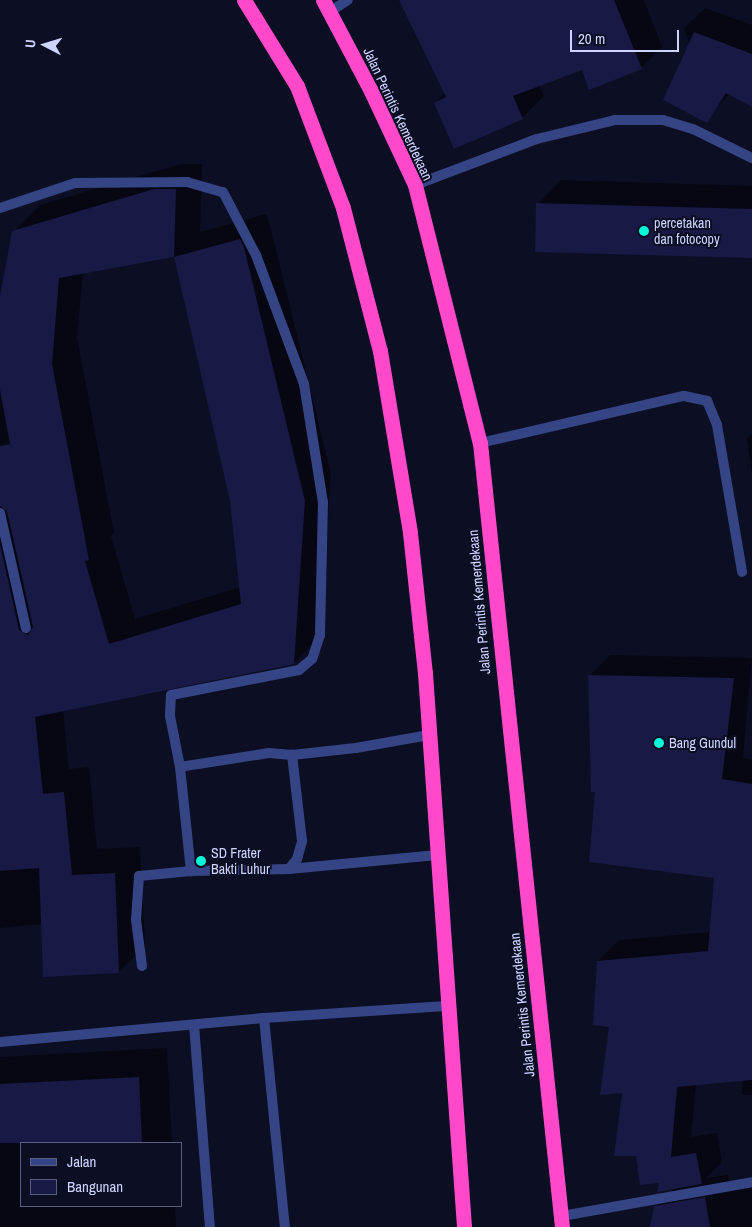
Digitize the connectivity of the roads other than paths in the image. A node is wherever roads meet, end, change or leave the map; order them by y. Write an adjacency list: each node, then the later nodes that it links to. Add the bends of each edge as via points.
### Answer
1 (244, 0): 11 (highway, via 298,86 343,208 380,351 410,533)
2 (348, 0): 3 (street)
3 (327, 5): 5 (highway, Jalan Perintis Kemerdekaan)
4 (752, 158): 5 (street, via 693,130 663,120 615,120 537,139)
5 (415, 185): 7 (highway, Jalan Perintis Kemerdekaan)
6 (0, 208): 13 (street, via 76,183 188,182 223,192 256,255 304,384 323,502 320,635 312,659 299,670 171,695 170,716)
7 (480, 442): 9 (street, via 684,396 707,401 717,425); 23 (highway, Jalan Perintis Kemerdekaan)
8 (0, 513): 10 (street)
9 (742, 572)
10 (26, 628)
11 (429, 735): 12 (street); 14 (highway)
12 (292, 755): 13 (street, via 269,753); 15 (street, via 302,841 297,860)
13 (180, 767): 16 (street)
14 (436, 855): 15 (street); 18 (highway)
15 (288, 869): 16 (street)
16 (191, 871): 17 (street, via 139,876 136,920)
17 (142, 966)
18 (446, 1006): 19 (street); 26 (highway, via 461,1157)
19 (264, 1018): 20 (street); 25 (street)
20 (194, 1025): 21 (street); 24 (street)
21 (0, 1042)
22 (752, 1182): 23 (street)
23 (562, 1221)
24 (210, 1227)
25 (285, 1227)
26 (464, 1227)

